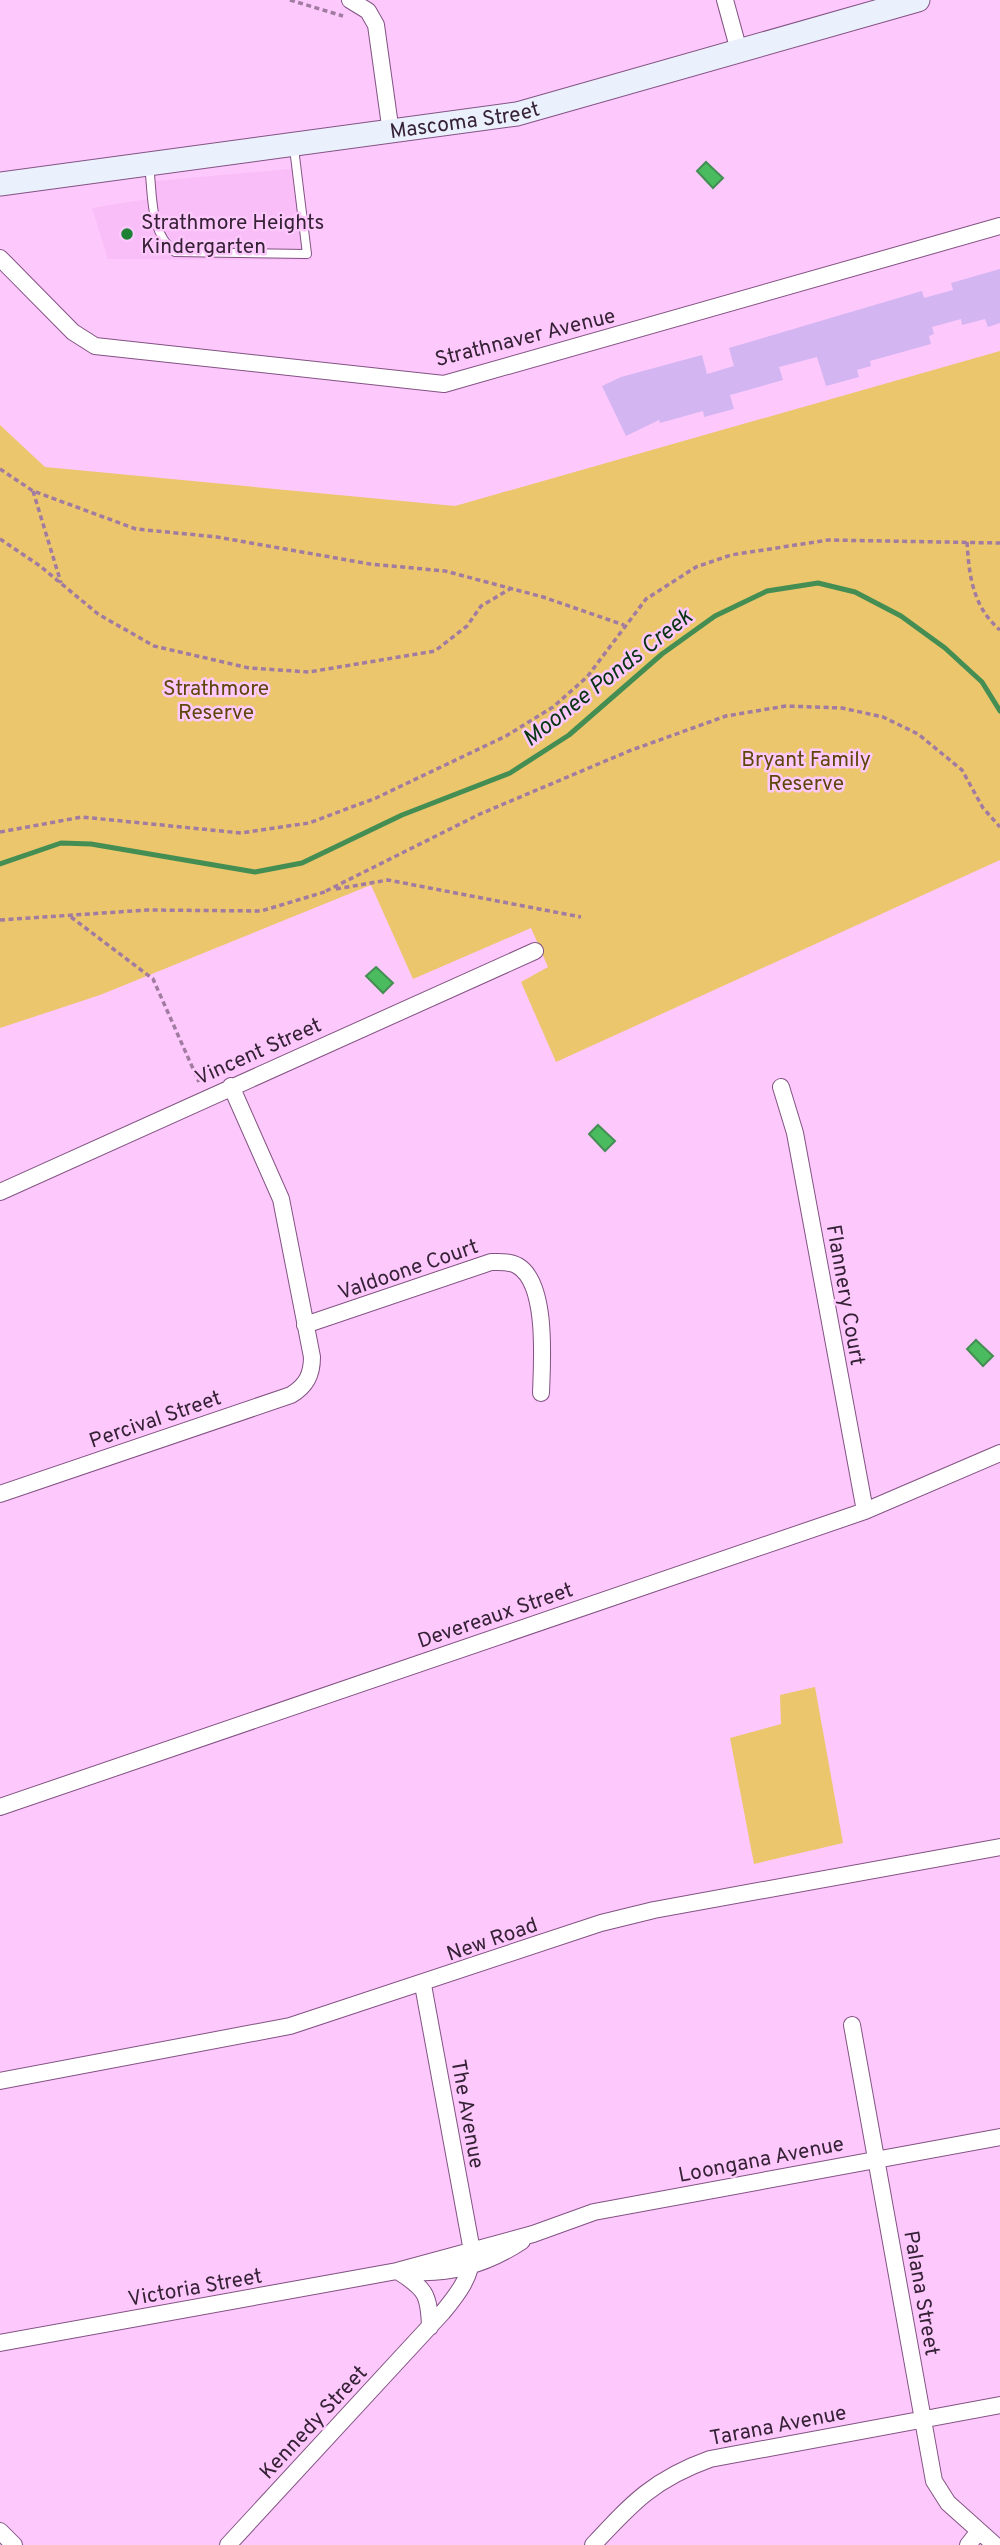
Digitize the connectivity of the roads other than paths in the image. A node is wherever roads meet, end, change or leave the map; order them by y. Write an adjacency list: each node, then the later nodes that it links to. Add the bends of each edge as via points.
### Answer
1 (351, 0): 5 (street, via 368,11 376,25)
2 (725, 0): 4 (street)
3 (918, 0): 4 (main road, Mascoma Street)
4 (739, 51): 5 (main road, Mascoma Street, via 517,114)
5 (391, 132): 6 (main road, Mascoma Street)
6 (294, 145): 7 (main road, Mascoma Street); 7 (lane, via 307,254 175,252 157,231)
7 (149, 163): 8 (main road, Mascoma Street)
8 (0, 184)
9 (1000, 226): 10 (street, Strathnaver Avenue, via 443,384 95,346 73,332)
10 (0, 258)
11 (535, 951): 12 (street, Vincent Street)
12 (230, 1086): 14 (street, Vincent Street); 15 (street, via 281,1199)
13 (781, 1087): 19 (street, Flannery Court, via 795,1133)
14 (0, 1192)
15 (305, 1325): 16 (street, Valdoone Court, via 491,1262 517,1265 530,1282 542,1330); 18 (street, Percival Street, via 312,1368 301,1389 291,1395)
16 (541, 1393)
17 (1000, 1453): 19 (street, Devereaux Street)
18 (0, 1494)
19 (865, 1511): 20 (street, Devereaux Street)
20 (0, 1807)
21 (1000, 1847): 22 (street, New Road, via 654,1910 601,1923)
22 (423, 1984): 24 (street, New Road, via 242,2038); 27 (street, The Avenue)
23 (852, 2025): 26 (street, Palana Street)
24 (0, 2081)
25 (1000, 2137): 26 (street, Loongana Avenue)
26 (876, 2159): 27 (street, Loongana Avenue, via 594,2212 533,2234 503,2254); 32 (street, Palana Street)
27 (471, 2259): 28 (street, Victoria Street, via 436,2273); 29 (street, Kennedy Street, via 460,2291)
28 (397, 2271): 29 (street, via 419,2284 426,2295); 30 (street, Victoria Street)
29 (430, 2327): 36 (street, Kennedy Street)
30 (0, 2343)
31 (1000, 2405): 32 (street, Tarana Avenue)
32 (923, 2419): 33 (street, Palana Street, via 934,2480 948,2503); 37 (street, Tarana Avenue, via 710,2459 680,2470 645,2491)
33 (979, 2530): 38 (street); 39 (street, Palana Street)
34 (0, 2532): 35 (street)
35 (14, 2545)
36 (228, 2545)
37 (593, 2545)
38 (968, 2545)
39 (995, 2545)

